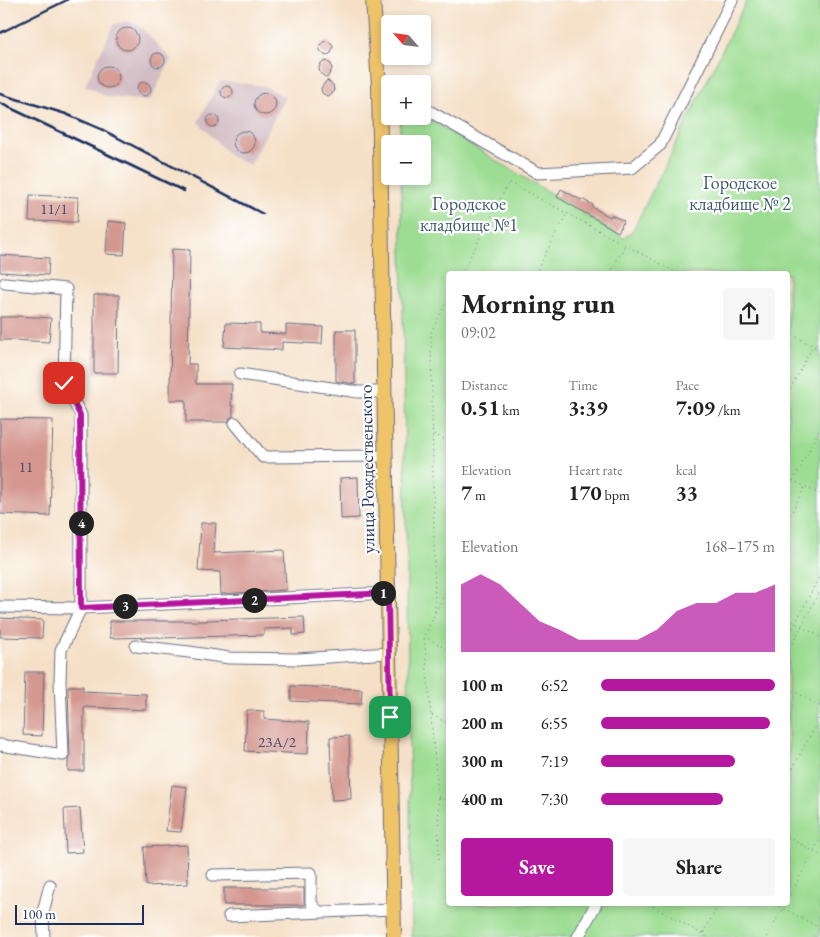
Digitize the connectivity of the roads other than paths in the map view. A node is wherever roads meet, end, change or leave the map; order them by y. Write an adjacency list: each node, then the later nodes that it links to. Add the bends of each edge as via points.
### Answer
1 (373, 0): 3 (main road, улица Рождественского)
2 (732, 0): 4 (street, via 660,144 632,168 538,172)
3 (382, 75)
4 (431, 112)
5 (384, 125): 8 (main road, улица Рождественского)
6 (5, 283): 13 (street, via 66,289 64,383 80,415)
7 (240, 374): 8 (street, via 358,392)
8 (384, 392): 10 (main road, улица Рождественского)
9 (235, 423): 10 (street, via 263,457)
10 (386, 456): 11 (main road, улица Рождественского)
11 (388, 593): 13 (street); 15 (main road, улица Рождественского)
12 (0, 608): 13 (street)
13 (81, 608): 16 (street, via 61,650 63,755)
14 (136, 646): 15 (street, via 229,658 298,659)
15 (389, 653): 20 (main road, улица Рождественского)
16 (0, 745)
17 (213, 875): 21 (street, via 312,872 312,902)
18 (50, 884): 23 (street, via 43,912)
19 (595, 906): 25 (street)
20 (393, 909): 21 (street); 24 (main road, улица Рождественского)
21 (319, 912): 22 (street)
22 (229, 916)
23 (44, 937)
24 (394, 937)
25 (578, 937)

